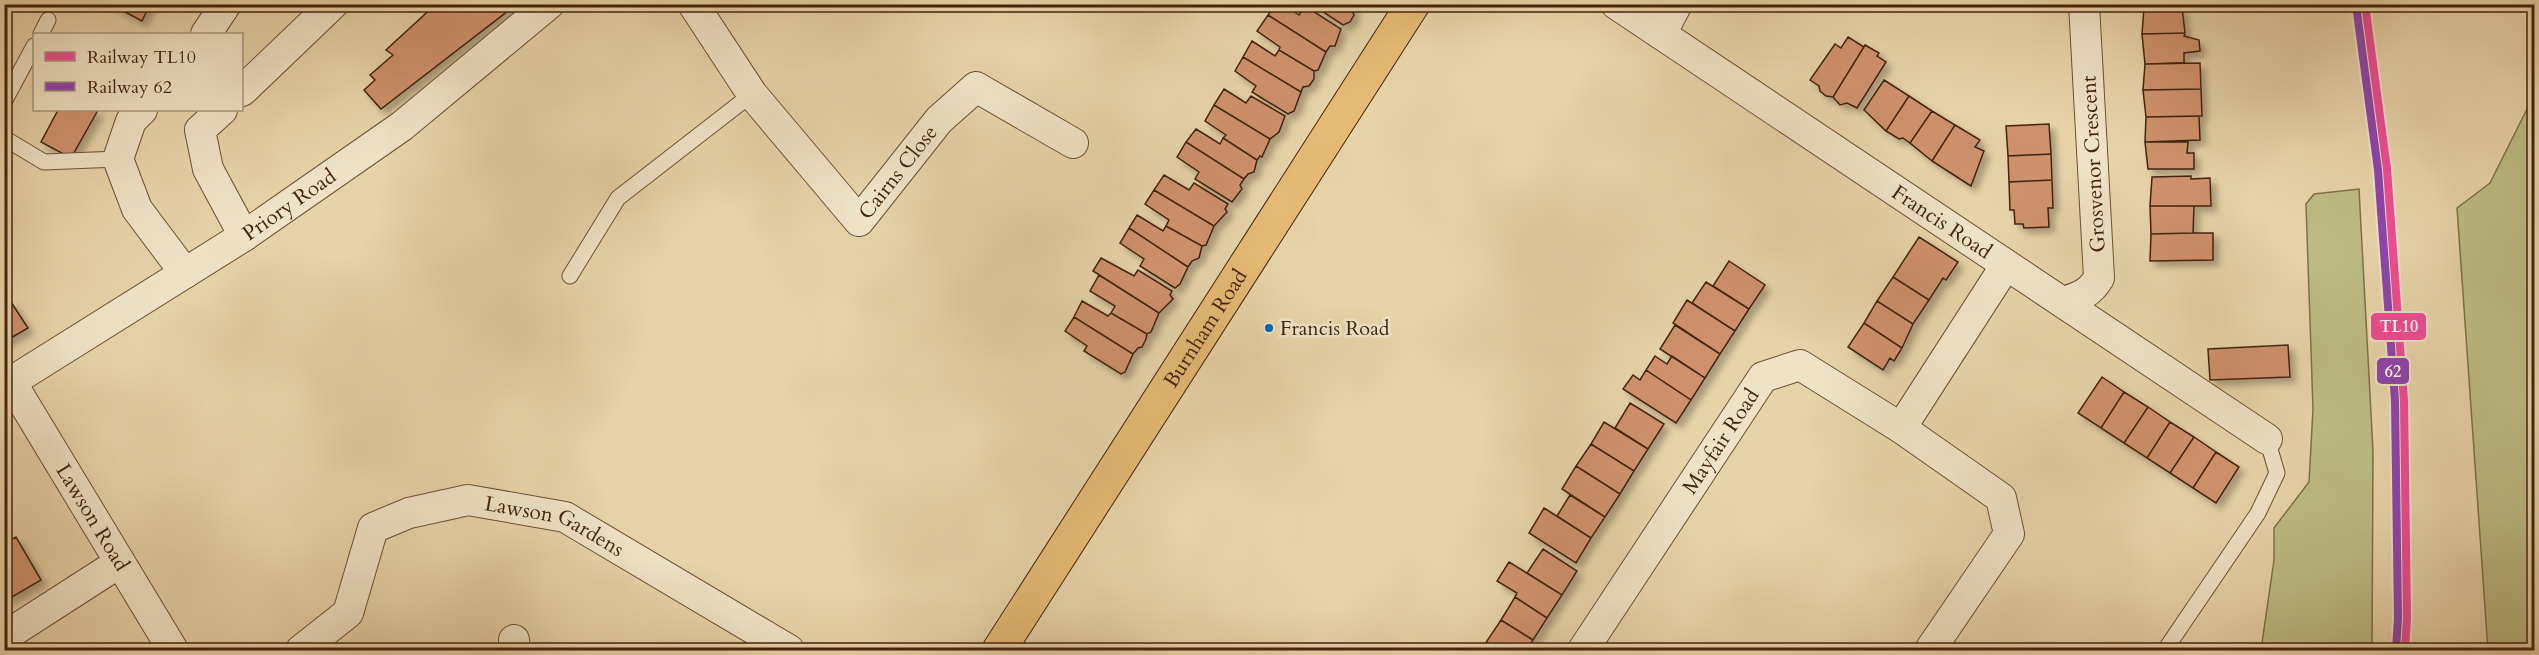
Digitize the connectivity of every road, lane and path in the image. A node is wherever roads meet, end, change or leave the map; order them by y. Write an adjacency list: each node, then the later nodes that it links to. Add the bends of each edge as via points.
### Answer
1 (226, 4): 11 (street)
2 (333, 4): 14 (street)
3 (549, 4): 22 (street, Priory Road, via 402,126)
4 (693, 4): 15 (street, Cairns Close)
5 (1413, 4): 35 (main road, Burnham Road)
6 (1616, 4): 12 (street, Francis Road)
7 (1677, 4): 12 (street)
8 (2084, 4): 26 (street, Grosvenor Crescent, via 2099,278 2091,290)
9 (48, 20): 10 (lane)
10 (41, 33)
11 (207, 33)
12 (1661, 34): 23 (street, Francis Road)
13 (33, 48): 16 (lane)
14 (243, 91)
15 (752, 94): 20 (street, Cairns Close, via 858,221 939,120 976,87); 25 (lane, via 618,198)
16 (4, 102)
17 (141, 111): 21 (street, via 131,121)
18 (221, 111): 22 (street, via 200,130 208,169)
19 (4, 138): 21 (lane, via 44,162)
20 (1073, 143)
21 (118, 159): 24 (street, via 137,208)
22 (244, 236): 24 (street, Priory Road)
23 (2006, 265): 26 (street, Francis Road); 28 (street)
24 (185, 273): 27 (street, Priory Road)
25 (570, 276)
26 (2063, 302): 29 (street, Francis Road)
27 (8, 381): 30 (street, Lawson Road)
28 (1901, 428): 36 (street, Mayfair Road, via 1800,365 1762,377); 37 (street, Mayfair Road, via 2001,498 2009,534)
29 (2267, 439): 38 (lane, via 2277,473 2258,513)
30 (119, 563): 31 (street); 32 (street, Lawson Road)
31 (4, 637)
32 (173, 651)
33 (301, 651): 34 (street, Lawson Gardens, via 348,613 373,528 409,513 468,500 565,517)
34 (789, 651)
35 (999, 651)
36 (1583, 651)
37 (1930, 651)
38 (2165, 651)

